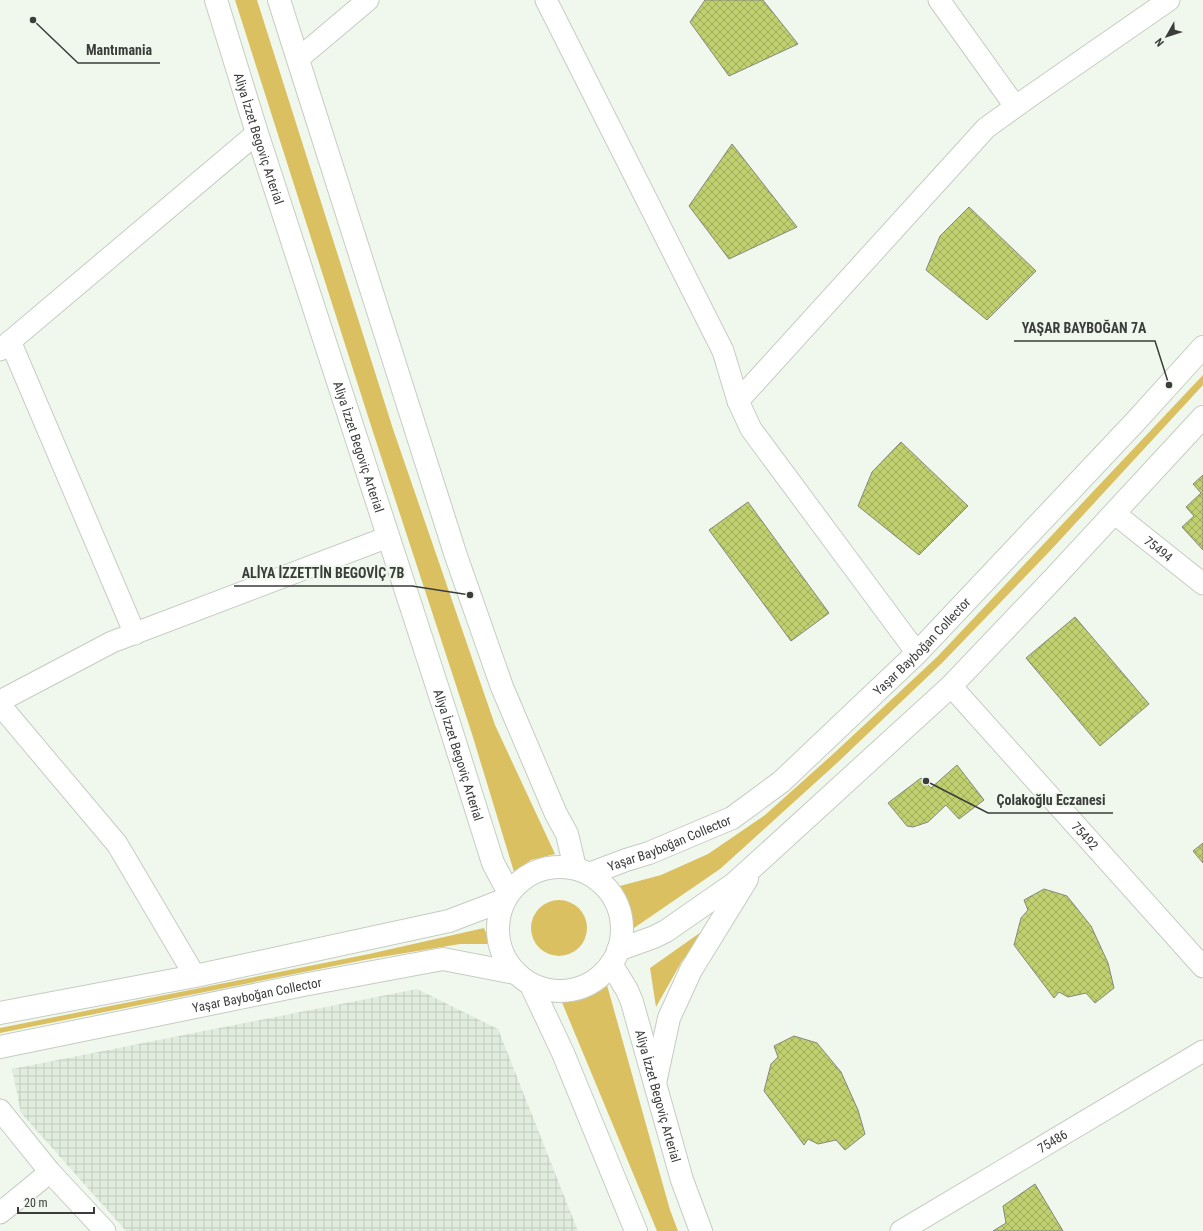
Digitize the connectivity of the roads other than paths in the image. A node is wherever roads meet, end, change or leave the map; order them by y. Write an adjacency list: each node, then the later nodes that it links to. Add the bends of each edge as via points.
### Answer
1 (216, 0): 9 (street, Aliya İzzet Begoviç Arterial)
2 (279, 0): 7 (street)
3 (368, 0): 7 (street)
4 (546, 0): 12 (street, via 722,351)
5 (939, 0): 8 (street)
6 (1169, 0): 8 (street)
7 (298, 59): 23 (street, via 456,556 502,687)
8 (1016, 106): 12 (street, via 986,128)
9 (257, 133): 10 (street); 15 (street, Aliya İzzet Begoviç Arterial)
10 (5, 346): 17 (street)
11 (1203, 347): 18 (street, Yaşar Bayboğan Collector, via 1136,422)
12 (738, 401): 18 (street, via 751,429)
13 (1203, 417): 14 (street)
14 (1114, 513): 16 (street, 75494); 19 (street)
15 (388, 538): 17 (street); 24 (street, Aliya İzzet Begoviç Arterial, via 493,863)
16 (1203, 584)
17 (135, 634): 20 (street, via 112,642)
18 (917, 653): 23 (street, Yaşar Bayboğan Collector, via 781,782 732,818 649,853)
19 (950, 686): 22 (street); 26 (street, 75492)
20 (0, 701)
21 (0, 705): 27 (street, via 117,844)
22 (756, 864): 25 (street, via 735,883 666,931); 32 (street, via 691,970 668,1018)
23 (582, 871): 24 (street, via 567,867 548,868 531,874); 25 (street, via 602,883 614,900 621,919 621,939)
24 (506, 895): 27 (street, via 449,921); 28 (street, via 498,918 499,946 504,957)
25 (615, 957): 28 (street, via 603,974 588,985 569,991 550,991); 32 (street, Aliya İzzet Begoviç Arterial, via 632,1002)
26 (1203, 967)
27 (195, 976): 29 (street)
28 (523, 979): 30 (street, Yaşar Bayboğan Collector, via 443,959); 38 (street, via 563,1053)
29 (0, 1013)
30 (0, 1047)
31 (1203, 1051): 36 (street, 75486)
32 (655, 1083): 39 (street, Aliya İzzet Begoviç Arterial, via 682,1180)
33 (0, 1110): 34 (street)
34 (50, 1172): 35 (street); 37 (street)
35 (0, 1213)
36 (929, 1224): 40 (street, 75486)
37 (105, 1231)
38 (636, 1231)
39 (701, 1231)
40 (901, 1231)

